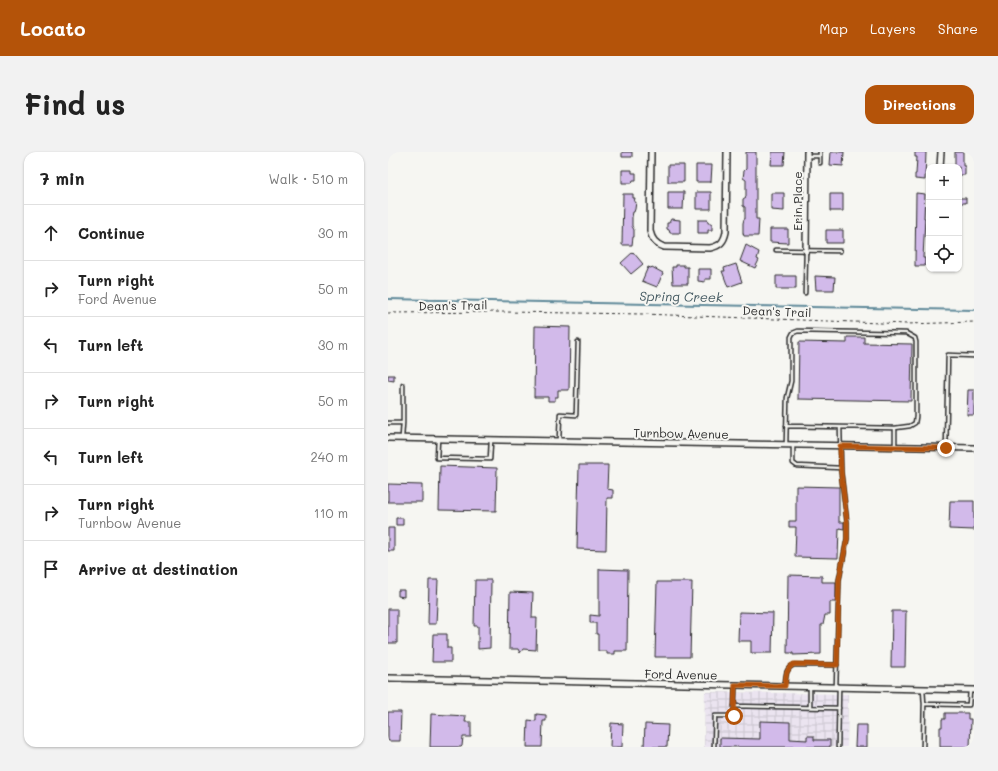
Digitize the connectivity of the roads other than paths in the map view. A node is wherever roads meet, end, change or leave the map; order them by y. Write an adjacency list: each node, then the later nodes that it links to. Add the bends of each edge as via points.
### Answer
1 (651, 152): 2 (street, via 650,231 654,242 664,247 710,248 722,243 726,232)
2 (727, 152)
3 (820, 152): 6 (lane)
4 (941, 152): 8 (street)
5 (807, 154): 6 (lane); 10 (street, Erin Place)
6 (820, 156): 7 (lane)
7 (820, 163)
8 (940, 164)
9 (776, 250): 10 (lane)
10 (806, 251): 11 (lane); 12 (lane)
11 (840, 251)
12 (805, 293)
13 (578, 342): 25 (lane, via 576,415 560,414)
14 (974, 356): 30 (lane, via 948,355)
15 (403, 385): 17 (lane)
16 (388, 423): 17 (lane)
17 (403, 423): 22 (lane)
18 (786, 426): 19 (lane); 20 (lane, via 793,333 906,333 915,338 916,342 916,417 915,423 910,426); 26 (lane)
19 (840, 427): 20 (lane); 28 (lane)
20 (895, 428): 29 (lane)
21 (388, 438): 22 (street, Turnbow Avenue)
22 (402, 438): 23 (street, Turnbow Avenue)
23 (438, 438): 24 (street, Turnbow Avenue); 24 (lane, via 437,458 490,459)
24 (491, 440): 25 (street, Turnbow Avenue)
25 (559, 441): 26 (street, Turnbow Avenue)
26 (786, 445): 27 (street, Turnbow Avenue)
27 (793, 445): 28 (street, Turnbow Avenue); 32 (lane, via 793,464 797,466)
28 (840, 446): 29 (street, Turnbow Avenue); 32 (lane)
29 (895, 447): 30 (street, Turnbow Avenue)
30 (946, 448): 31 (street, Turnbow Avenue)
31 (974, 448)
32 (841, 468): 33 (lane, via 847,539 839,580)
33 (837, 665): 36 (lane, via 794,664 786,674); 38 (lane)
34 (388, 678): 35 (street, Ford Avenue)
35 (735, 685): 36 (street, Ford Avenue); 42 (lane)
36 (785, 686): 37 (street, Ford Avenue)
37 (810, 687): 38 (street, Ford Avenue); 43 (lane)
38 (838, 687): 39 (street, Ford Avenue); 44 (lane)
39 (923, 689): 40 (street, Ford Avenue); 41 (lane)
40 (972, 690): 41 (lane, via 969,705)
41 (924, 704): 47 (lane)
42 (734, 706): 43 (lane); 45 (lane, via 734,716 715,716)
43 (810, 707): 44 (lane)
44 (839, 708): 46 (lane)
45 (714, 747)
46 (838, 747)
47 (923, 747)

